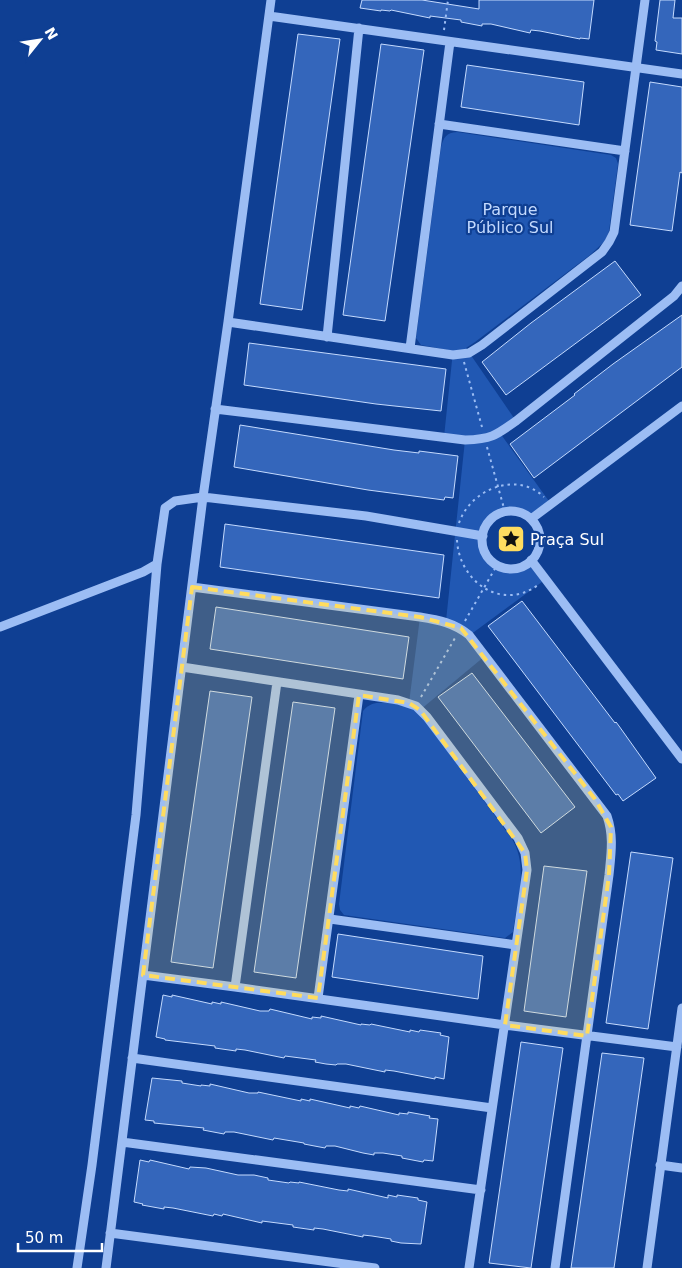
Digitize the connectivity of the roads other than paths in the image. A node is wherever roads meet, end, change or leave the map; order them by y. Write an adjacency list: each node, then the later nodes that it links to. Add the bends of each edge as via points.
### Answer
1 (271, 0): 3 (street)
2 (645, 0): 6 (street)
3 (269, 16): 4 (street); 11 (street)
4 (359, 28): 5 (street); 12 (street)
5 (446, 41): 6 (street); 8 (street)
6 (636, 68): 7 (street); 9 (street)
7 (682, 74)
8 (439, 124): 9 (street); 13 (street)
9 (625, 151): 13 (street, via 614,232 602,252 469,353 453,355)
10 (682, 286): 15 (street, via 674,296 516,421 486,439 465,440)
11 (228, 322): 12 (street); 15 (street)
12 (327, 336): 13 (street)
13 (410, 348)
14 (682, 406): 17 (street)
15 (215, 408): 16 (street)
16 (203, 497): 18 (street, via 366,516); 20 (street, via 175,501 165,508); 21 (street)
17 (531, 519): 18 (street, via 514,511 505,512 490,520); 19 (street, via 540,543)
18 (483, 536): 19 (street, via 485,552 497,565 515,568)
19 (531, 560): 26 (street)
20 (157, 564): 22 (street); 44 (street, via 136,815)
21 (192, 587): 23 (street); 34 (street, via 446,621 469,635 595,799 611,827 609,875)
22 (0, 627)
23 (182, 667): 24 (street); 29 (street)
24 (277, 682): 25 (street); 30 (street)
25 (360, 694): 27 (street); 28 (street, via 409,703 420,710 518,838 525,853 527,870)
26 (682, 759)
27 (330, 919): 28 (street); 31 (street)
28 (516, 945): 33 (street)
29 (143, 975): 30 (street); 36 (street)
30 (235, 987): 31 (street)
31 (318, 998): 33 (street)
32 (682, 1008): 35 (street)
33 (504, 1025): 34 (street); 37 (street)
34 (587, 1036): 35 (street); 48 (street)
35 (677, 1047): 39 (street)
36 (132, 1058): 37 (street); 38 (street)
37 (492, 1108): 41 (street)
38 (122, 1142): 41 (street); 42 (street)
39 (660, 1165): 40 (street); 49 (street)
40 (682, 1168)
41 (480, 1190): 47 (street)
42 (110, 1233): 43 (street); 45 (street)
43 (365, 1267): 46 (street)
44 (77, 1268)
45 (106, 1268)
46 (375, 1268)
47 (469, 1268)
48 (555, 1268)
49 (647, 1268)

